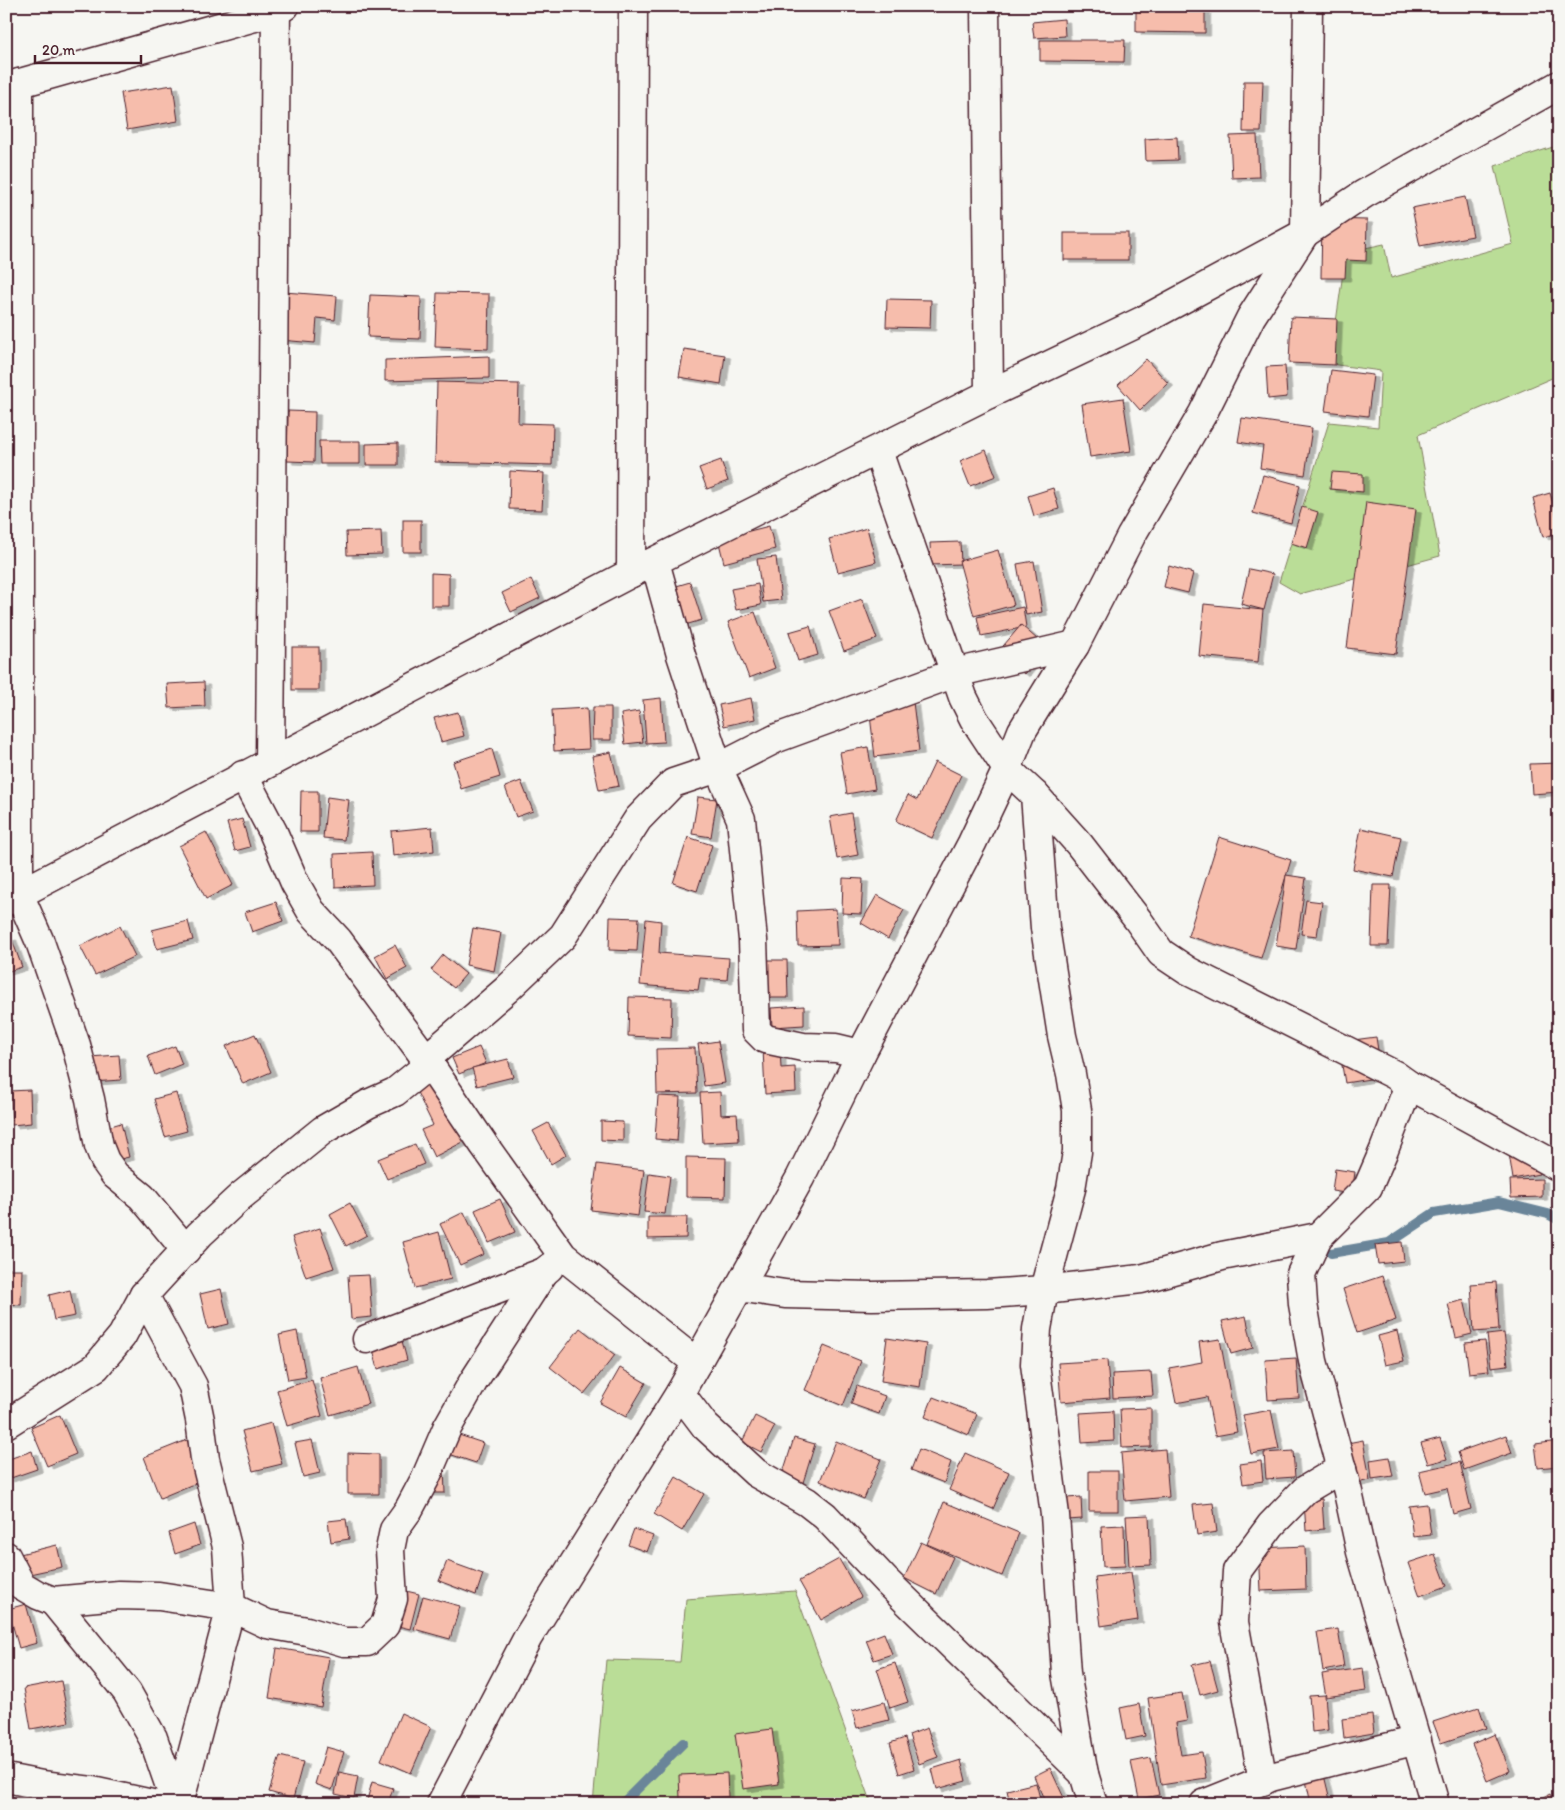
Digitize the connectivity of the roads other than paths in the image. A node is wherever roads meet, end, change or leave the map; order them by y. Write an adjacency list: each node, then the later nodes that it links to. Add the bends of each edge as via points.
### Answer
1 (633, 6): 10 (street)
2 (985, 6): 8 (street)
3 (1308, 6): 7 (street)
4 (279, 8): 5 (street); 13 (street)
5 (12, 85): 18 (street)
6 (1559, 85): 7 (street, via 1364,194)
7 (1305, 233): 8 (street, via 1142,321); 11 (street, via 1251,317 1203,413 1131,536)
8 (989, 394): 9 (street)
9 (878, 451): 10 (street); 12 (street)
10 (643, 568): 13 (street); 14 (street, via 681,656)
11 (1075, 645): 12 (street); 15 (street, via 1022,731)
12 (955, 673): 14 (street, via 777,738); 15 (street, via 974,719)
13 (270, 762): 16 (street)
14 (718, 768): 19 (street, via 740,819 753,940 756,1030 766,1039); 20 (street, via 673,783 638,819 563,936)
15 (1007, 770): 17 (street); 19 (street)
16 (243, 775): 18 (street); 20 (street, via 311,911 338,940)
17 (1035, 796): 21 (street, via 1080,844 1161,953 1188,971 1395,1075); 27 (street, via 1045,928 1077,1110 1077,1152 1071,1189)
18 (13, 898): 24 (street, via 40,942 76,1045 105,1161 115,1175 142,1197)
19 (861, 1054): 26 (street, via 800,1178)
20 (426, 1059): 24 (street, via 420,1071 395,1092 323,1130 287,1157); 25 (street, via 484,1145)
21 (1409, 1086): 22 (street); 23 (street, via 1368,1187)
22 (1559, 1167)
23 (1318, 1237): 27 (street, via 1222,1256 1142,1279); 33 (street, via 1301,1274 1303,1304 1313,1360)
24 (186, 1250): 28 (street)
25 (554, 1264): 29 (street); 30 (street); 36 (street, via 473,1382 447,1428 409,1509 394,1530 390,1550 393,1599 384,1625 367,1642 344,1642 267,1624)
26 (739, 1286): 27 (street, via 785,1294 872,1296); 30 (street)
27 (1044, 1290): 38 (street, via 1035,1364 1055,1515 1066,1673)
28 (144, 1295): 32 (street, via 122,1336 96,1367); 36 (street, via 193,1386 205,1459 227,1547)
29 (367, 1338)
30 (697, 1363): 31 (street)
31 (680, 1394): 38 (street, via 705,1426 756,1473 825,1516 886,1581); 43 (street, via 528,1637)
32 (6, 1424)
33 (1342, 1468): 37 (street, via 1361,1552); 40 (street, via 1305,1490 1271,1525 1237,1571 1234,1622)
34 (6, 1556): 35 (street, via 21,1585)
35 (53, 1601): 36 (street, via 119,1595 158,1596); 42 (street, via 127,1692 153,1738)
36 (231, 1607): 42 (street)
37 (1417, 1740): 40 (street); 46 (street)
38 (1084, 1774): 44 (street)
39 (6, 1778): 41 (street)
40 (1263, 1780): 45 (street)
41 (152, 1804)
42 (177, 1804)
43 (441, 1804)
44 (1093, 1804)
45 (1204, 1804)
46 (1435, 1804)

